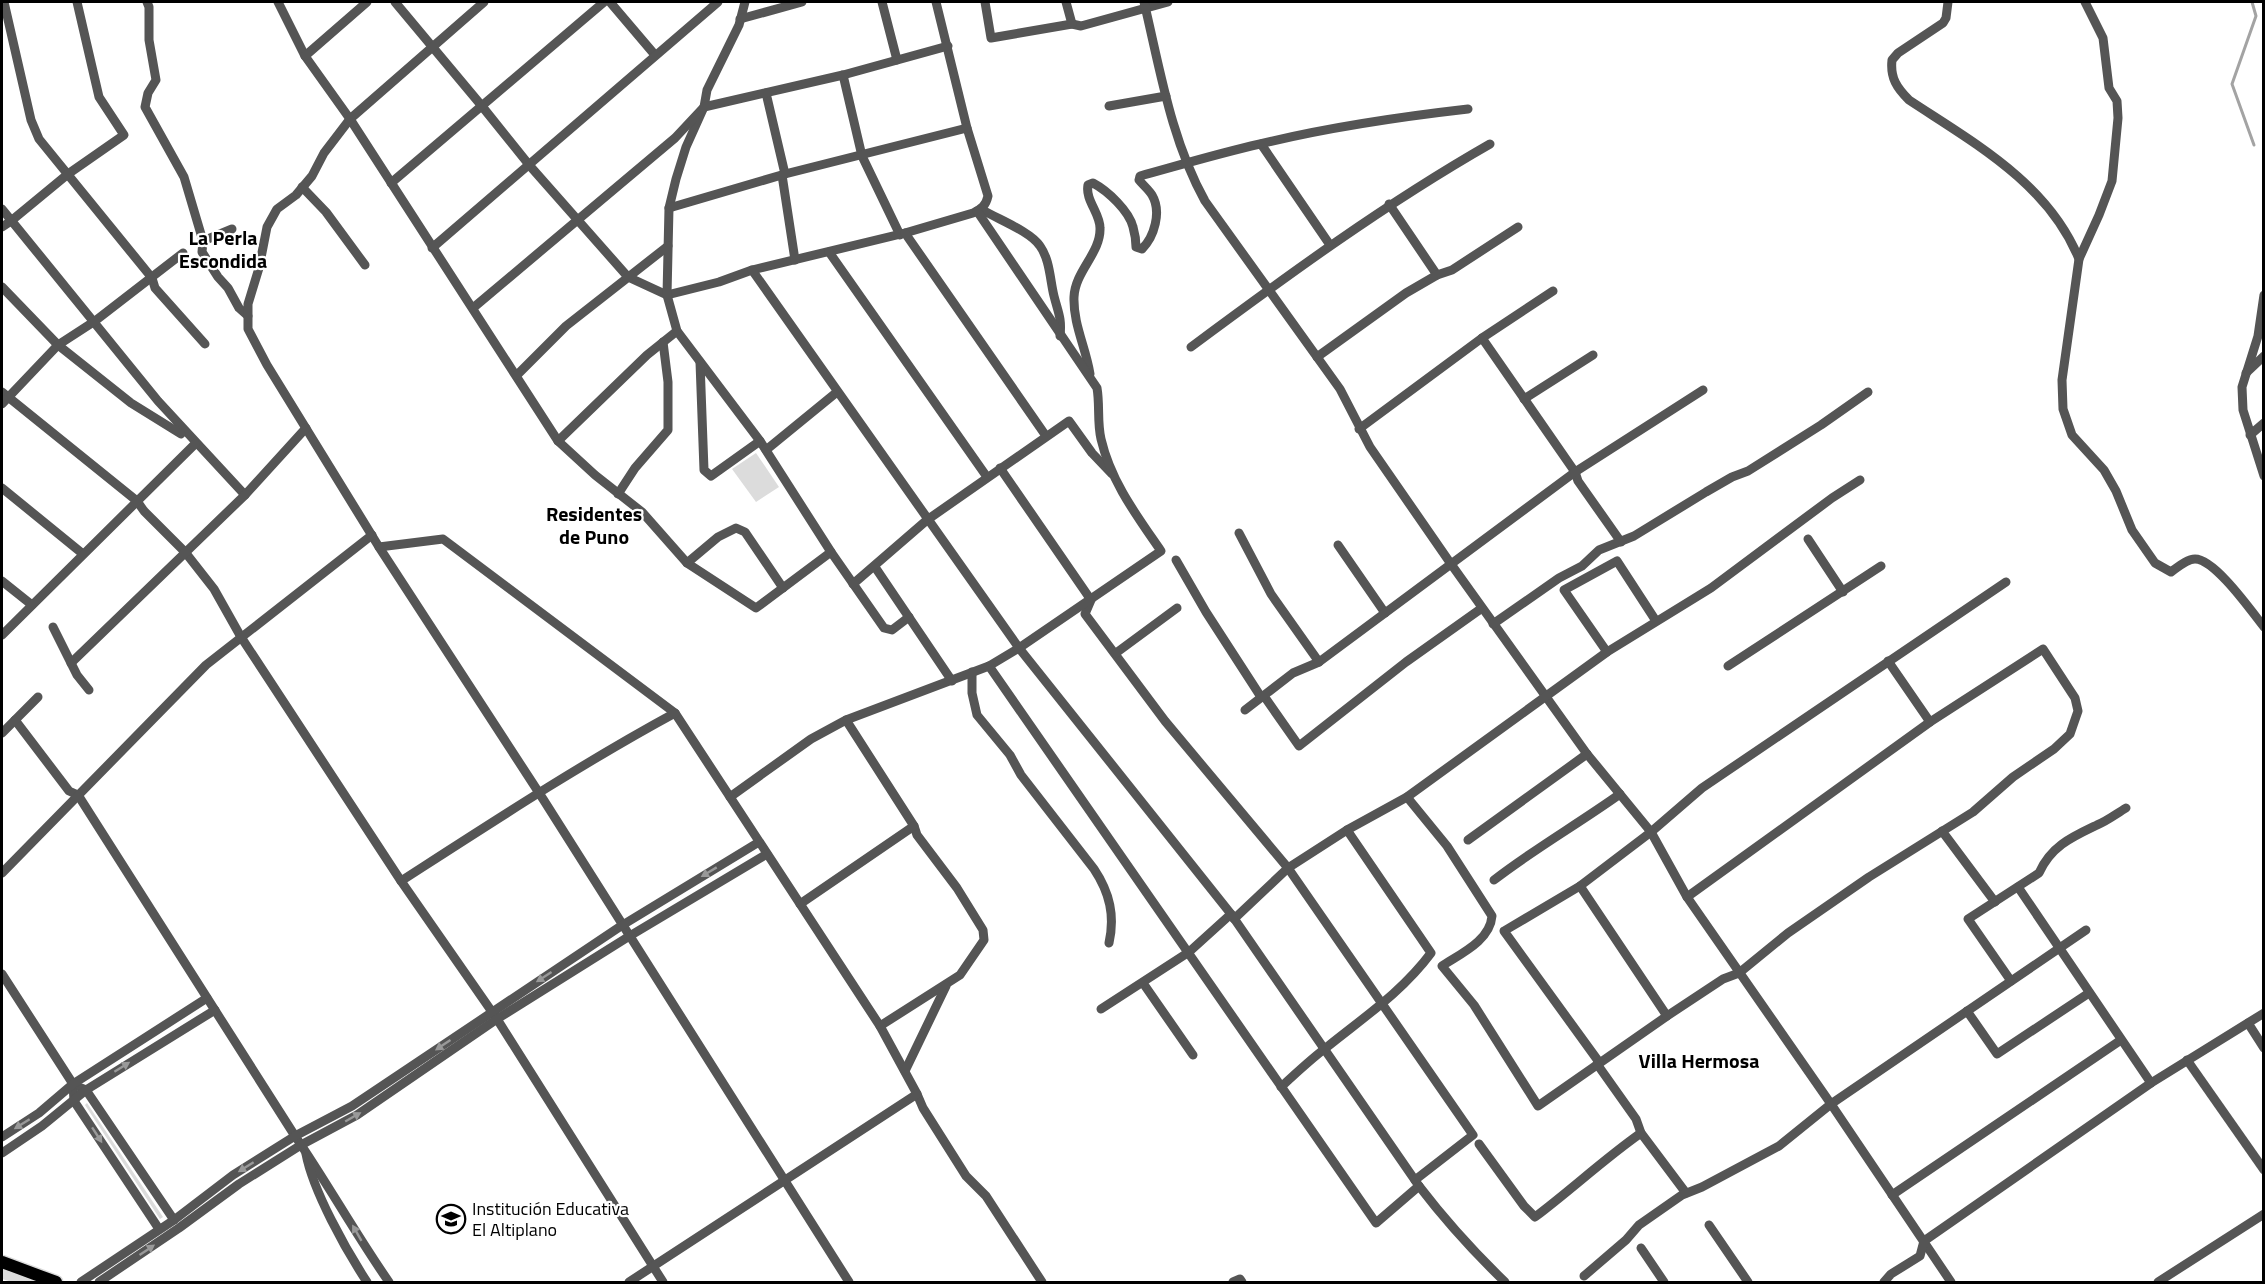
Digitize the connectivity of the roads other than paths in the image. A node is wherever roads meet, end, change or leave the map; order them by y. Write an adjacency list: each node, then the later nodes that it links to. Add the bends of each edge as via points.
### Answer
1 (4, 2): 42 (street, via 31,120 39,139)
2 (77, 2): 42 (street, via 99,97 124,135)
3 (147, 2): 56 (street, via 156,81 145,107 184,177)
4 (278, 2): 26 (street)
5 (367, 2): 26 (street)
6 (395, 2): 23 (street)
7 (484, 2): 23 (street)
8 (604, 2): 31 (street)
9 (610, 2): 25 (street)
10 (718, 2): 25 (street)
11 (745, 2): 21 (street)
12 (802, 2): 21 (street)
13 (882, 2): 27 (street)
14 (936, 2): 24 (street)
15 (985, 2): 22 (street, via 991,38)
16 (1066, 2): 22 (street)
17 (1167, 2): 20 (street)
18 (1948, 2): 62 (street, via 1943,23 1892,60 1893,81 1909,100 2032,187 2065,231)
19 (2085, 2): 62 (street, via 2103,38 2109,88 2117,100 2118,118 2112,181)
20 (1145, 4): 22 (street, via 1081,26); 30 (street)
21 (740, 19): 33 (street, via 707,90)
22 (1072, 24)
23 (432, 45): 31 (street); 35 (street)
24 (948, 46): 27 (street); 36 (street)
25 (655, 55): 41 (street)
26 (305, 56): 35 (street)
27 (897, 60): 28 (street)
28 (843, 75): 29 (street); 39 (street)
29 (766, 93): 33 (street); 43 (street)
30 (1166, 96): 32 (street); 40 (street)
31 (482, 105): 41 (street); 44 (street)
32 (1109, 106)
33 (704, 107): 47 (street, via 686,147); 51 (street, via 675,138)
34 (1468, 109): 37 (street, via 1397,117)
35 (350, 119): 44 (street); 45 (street)
36 (967, 128): 39 (street); 48 (street, via 988,196)
37 (1261, 144): 40 (street); 57 (street)
38 (1490, 144): 46 (street)
39 (862, 156): 43 (street); 55 (street)
40 (1187, 164): 70 (street, via 1209,208); 90 (street, via 1140,176 1139,180 1153,195 1157,211 1154,230 1142,249 1136,247 1133,225 1123,211 1101,187 1088,185 1087,192 1100,222 1099,236 1079,275 1074,296)
41 (530, 166): 51 (street); 59 (street)
42 (68, 174): 50 (street); 68 (street)
43 (784, 175): 47 (street); 63 (street)
44 (391, 183): 59 (street)
45 (303, 188): 64 (street); 75 (street, via 277,209 267,227)
46 (1389, 204): 57 (street); 66 (street)
47 (669, 208): 58 (street)
48 (981, 208): 55 (street); 78 (street); 78 (street, via 1040,245 1062,321)
49 (2, 209): 50 (street)
50 (11, 221): 52 (street); 76 (street)
51 (578, 222): 67 (street); 74 (street)
52 (2, 227)
53 (1518, 227): 66 (street, via 1452,270)
54 (232, 229): 56 (street)
55 (902, 234): 60 (street); 100 (street)
56 (203, 241): 75 (street, via 202,252 238,308)
57 (1330, 245): 70 (street)
58 (668, 246): 67 (street); 72 (street)
59 (432, 248): 74 (street)
60 (829, 252): 63 (street); 107 (street)
61 (183, 253): 68 (street)
62 (2079, 259): 143 (street, via 2062,380 2063,409 2072,435 2104,470 2132,530 2155,563 2171,572 2195,559 2208,563)
63 (795, 260): 65 (street)
64 (365, 265)
65 (752, 270): 72 (street); 92 (street)
66 (1437, 275): 86 (street)
67 (628, 277): 72 (street); 88 (street, via 566,326)
68 (152, 278): 76 (street); 81 (street, via 155,288)
69 (2, 287): 82 (street)
70 (1268, 290): 83 (street); 86 (street)
71 (1553, 291): 79 (street)
72 (667, 295): 77 (street)
73 (2264, 295): 89 (street, via 2258,336)
74 (473, 308): 88 (street)
75 (248, 316): 97 (street, via 248,328)
76 (95, 321): 82 (street); 102 (street)
77 (677, 331): 80 (street); 87 (street)
78 (1060, 336): 90 (street)
79 (1482, 338): 95 (street); 98 (street)
80 (663, 342): 101 (street); 111 (street, via 669,382 668,430)
81 (205, 344)
82 (58, 345): 94 (street); 102 (street, via 131,403)
83 (1191, 348)
84 (1593, 355): 95 (street)
85 (2264, 356): 89 (street)
86 (1317, 357): 98 (street, via 1340,389)
87 (700, 362): 103 (street); 103 (street, via 704,470 711,476)
88 (517, 375): 101 (street)
89 (2244, 375): 99 (street, via 2243,410)
90 (1090, 376): 108 (street, via 1099,399 1101,440)
91 (1703, 390): 105 (street)
92 (837, 392): 103 (street); 114 (street)
93 (1868, 392): 118 (street, via 1748,471)
94 (4, 398): 113 (street)
95 (1524, 399): 105 (street)
96 (2264, 423): 99 (street)
97 (306, 428): 112 (street); 116 (street)
98 (1359, 429): 126 (street)
99 (2250, 435): 106 (street)
100 (1046, 436): 104 (street); 108 (street, via 1069,421)
101 (558, 441): 111 (street)
102 (195, 444): 112 (street); 113 (street)
103 (763, 446): 122 (street)
104 (1000, 468): 107 (street); 134 (street)
105 (1575, 472): 118 (street); 126 (street)
106 (2264, 476)
107 (987, 477): 114 (street)
108 (1115, 478): 134 (street, via 1161,551)
109 (1860, 480): 140 (street, via 1711,588)
110 (2, 488): 123 (street)
111 (618, 494): 125 (street, via 642,512)
112 (245, 495): 121 (street)
113 (137, 501): 121 (street); 123 (street)
114 (927, 520): 128 (street); 146 (street)
115 (1239, 533): 150 (street, via 1271,594)
116 (372, 535): 120 (street); 145 (street)
117 (1808, 539): 133 (street)
118 (1621, 542): 141 (street, via 1599,550)
119 (1338, 545): 138 (street)
120 (379, 547): 161 (street, via 443,539); 167 (street)
121 (185, 552): 145 (street, via 214,589); 151 (street)
122 (831, 552): 131 (street); 132 (street)
123 (83, 554): 135 (street)
124 (1176, 560): 157 (street)
125 (687, 563): 132 (street, via 756,608); 132 (street, via 735,528 744,532)
126 (1451, 564): 137 (street); 138 (street)
127 (1881, 566): 133 (street)
128 (875, 567): 131 (street); 139 (street)
129 (2, 581): 135 (street)
130 (2006, 582): 149 (street)
131 (853, 584): 139 (street, via 884,628 892,630)
132 (783, 588)
133 (1843, 592): 153 (street)
134 (1091, 600): 146 (street); 148 (street, via 1085,614)
135 (32, 605): 144 (street)
136 (1177, 608): 148 (street)
137 (1482, 608): 141 (street); 157 (street, via 1299,746)
138 (1385, 613): 150 (street)
139 (909, 617): 155 (street)
140 (1656, 621): 147 (street); 147 (street, via 1617,561 1564,590)
141 (1493, 624): 159 (street)
142 (53, 627): 151 (street)
143 (2264, 627)
144 (2, 635)
145 (241, 637): 168 (street, via 206,665); 183 (street)
146 (1020, 648): 152 (street); 189 (street)
147 (1607, 652): 159 (street)
148 (1116, 653): 180 (street, via 1165,721)
149 (1888, 661): 164 (street); 176 (street, via 1702,788)
150 (1319, 662): 157 (street, via 1293,673)
151 (71, 663): 156 (street)
152 (989, 666): 154 (street); 195 (street)
153 (1728, 666)
154 (972, 672): 155 (street); 193 (street, via 977,715 1104,886 1113,919)
155 (952, 681): 163 (street)
156 (89, 690)
157 (1262, 696): 160 (street)
158 (38, 697): 162 (street)
159 (1546, 697): 166 (street); 171 (street)
160 (1245, 710)
161 (675, 713): 167 (street); 170 (street)
162 (15, 720): 165 (street); 168 (street, via 69,791)
163 (846, 720): 170 (street, via 811,739); 173 (street)
164 (1930, 723): 175 (street, via 2043,649 2075,698 2078,711 2070,734 2054,749); 186 (street)
165 (2, 733)
166 (1587, 754): 169 (street); 177 (street)
167 (538, 793): 183 (street); 190 (street)
168 (78, 795): 181 (street); 202 (street)
169 (1620, 795): 176 (street); 182 (street)
170 (730, 797): 178 (street)
171 (1407, 797): 174 (street); 217 (street, via 1448,846 1492,916 1488,931 1442,966 1474,1005 1538,1106)
172 (2126, 808): 185 (street, via 2062,843 2039,873)
173 (914, 826): 188 (street); 200 (street, via 984,930 984,940 974,956 960,975)
174 (1347, 830): 180 (street); 203 (street, via 1431,953)
175 (1942, 831): 187 (street); 196 (street, via 1788,933)
176 (1651, 832): 184 (street); 186 (street)
177 (1468, 840)
178 (759, 842): 179 (street); 190 (street, one-way to 190)
179 (767, 854): 188 (street); 192 (street)
180 (1288, 868): 189 (street); 203 (street)
181 (2, 873)
182 (1494, 880)
183 (401, 881): 208 (street)
184 (1580, 886): 209 (street); 217 (street, via 1504,931)
185 (2018, 887): 187 (street); 194 (street)
186 (1687, 897): 196 (street)
187 (1995, 902): 198 (street, via 1968,919)
188 (800, 904): 211 (street)
189 (1233, 916): 195 (street); 213 (street)
190 (621, 926): 192 (street); 208 (street, one-way to 208)
191 (2086, 930): 194 (street)
192 (628, 937): 208 (street); 233 (street)
193 (1109, 943)
194 (2059, 949): 198 (street); 201 (street)
195 (1189, 952): 199 (street); 221 (street)
196 (1739, 973): 209 (street, via 1723,979); 225 (street)
197 (2, 974): 220 (street)
198 (2011, 981): 206 (street)
199 (1143, 983): 204 (street); 215 (street)
200 (947, 984): 211 (street); 218 (street)
201 (2089, 993): 206 (street, via 1997,1054); 212 (street)
202 (207, 998): 205 (street); 220 (street)
203 (1383, 1004): 213 (street); 234 (street, via 1473,1135)
204 (1101, 1009)
205 (215, 1010): 222 (street, one-way to 205); 227 (street)
206 (1967, 1011): 225 (street)
207 (2264, 1013): 210 (street)
208 (494, 1016): 227 (street, one-way to 227, via 352,1106); 230 (street, one-way to 208, via 357,1115); 244 (street)
209 (1667, 1016): 217 (street)
210 (2248, 1023): 214 (street); 216 (street)
211 (880, 1026): 218 (street)
212 (2121, 1040): 219 (street); 236 (street)
213 (1324, 1048): 221 (street); 234 (street)
214 (2264, 1048)
215 (1193, 1055)
216 (2187, 1060): 219 (street); 232 (street)
217 (1598, 1063): 226 (street, via 1636,1119)
218 (905, 1071): 223 (street)
219 (2151, 1083): 241 (street)
220 (73, 1084): 222 (street); 224 (street); 228 (street, one-way to 228)
221 (1281, 1087): 234 (street, via 1376,1223)
222 (86, 1090): 224 (street); 238 (street)
223 (917, 1094): 233 (street); 254 (street, via 966,1176 986,1196)
224 (74, 1101): 231 (street); 240 (street, one-way to 240)
225 (1831, 1104): 235 (street, via 1779,1146); 236 (street)
226 (1641, 1133): 229 (street, via 1535,1217); 235 (street)
227 (295, 1136): 230 (street); 238 (street, one-way to 238, via 233,1175)
228 (2, 1137)
229 (1479, 1144)
230 (304, 1148): 248 (street, one-way to 230, via 240,1184); 249 (street, via 315,1185); 250 (street, one-way to 230)
231 (2, 1153)
232 (2264, 1170)
233 (784, 1182): 244 (street); 253 (street)
234 (1417, 1183): 257 (street, via 1442,1216)
235 (1686, 1193): 245 (street, via 1639,1225)
236 (1892, 1195): 241 (street)
237 (2264, 1214): 262 (street)
238 (174, 1220): 240 (street)
239 (1709, 1225): 259 (street)
240 (159, 1229): 247 (street)
241 (1924, 1241): 260 (street, via 1920,1256); 261 (street)
242 (1641, 1248): 258 (street)
243 (2, 1262): 246 (main road)
244 (653, 1267): 251 (street); 252 (street)
245 (1584, 1276)
246 (56, 1282)
247 (81, 1282)
248 (99, 1282)
249 (367, 1282)
250 (389, 1282)
251 (629, 1282)
252 (663, 1282)
253 (849, 1282)
254 (1042, 1282)
255 (1233, 1282): 256 (street)
256 (1242, 1282)
257 (1505, 1282)
258 (1664, 1282)
259 (1748, 1282)
260 (1884, 1282)
261 (1951, 1282)
262 (2158, 1282)

